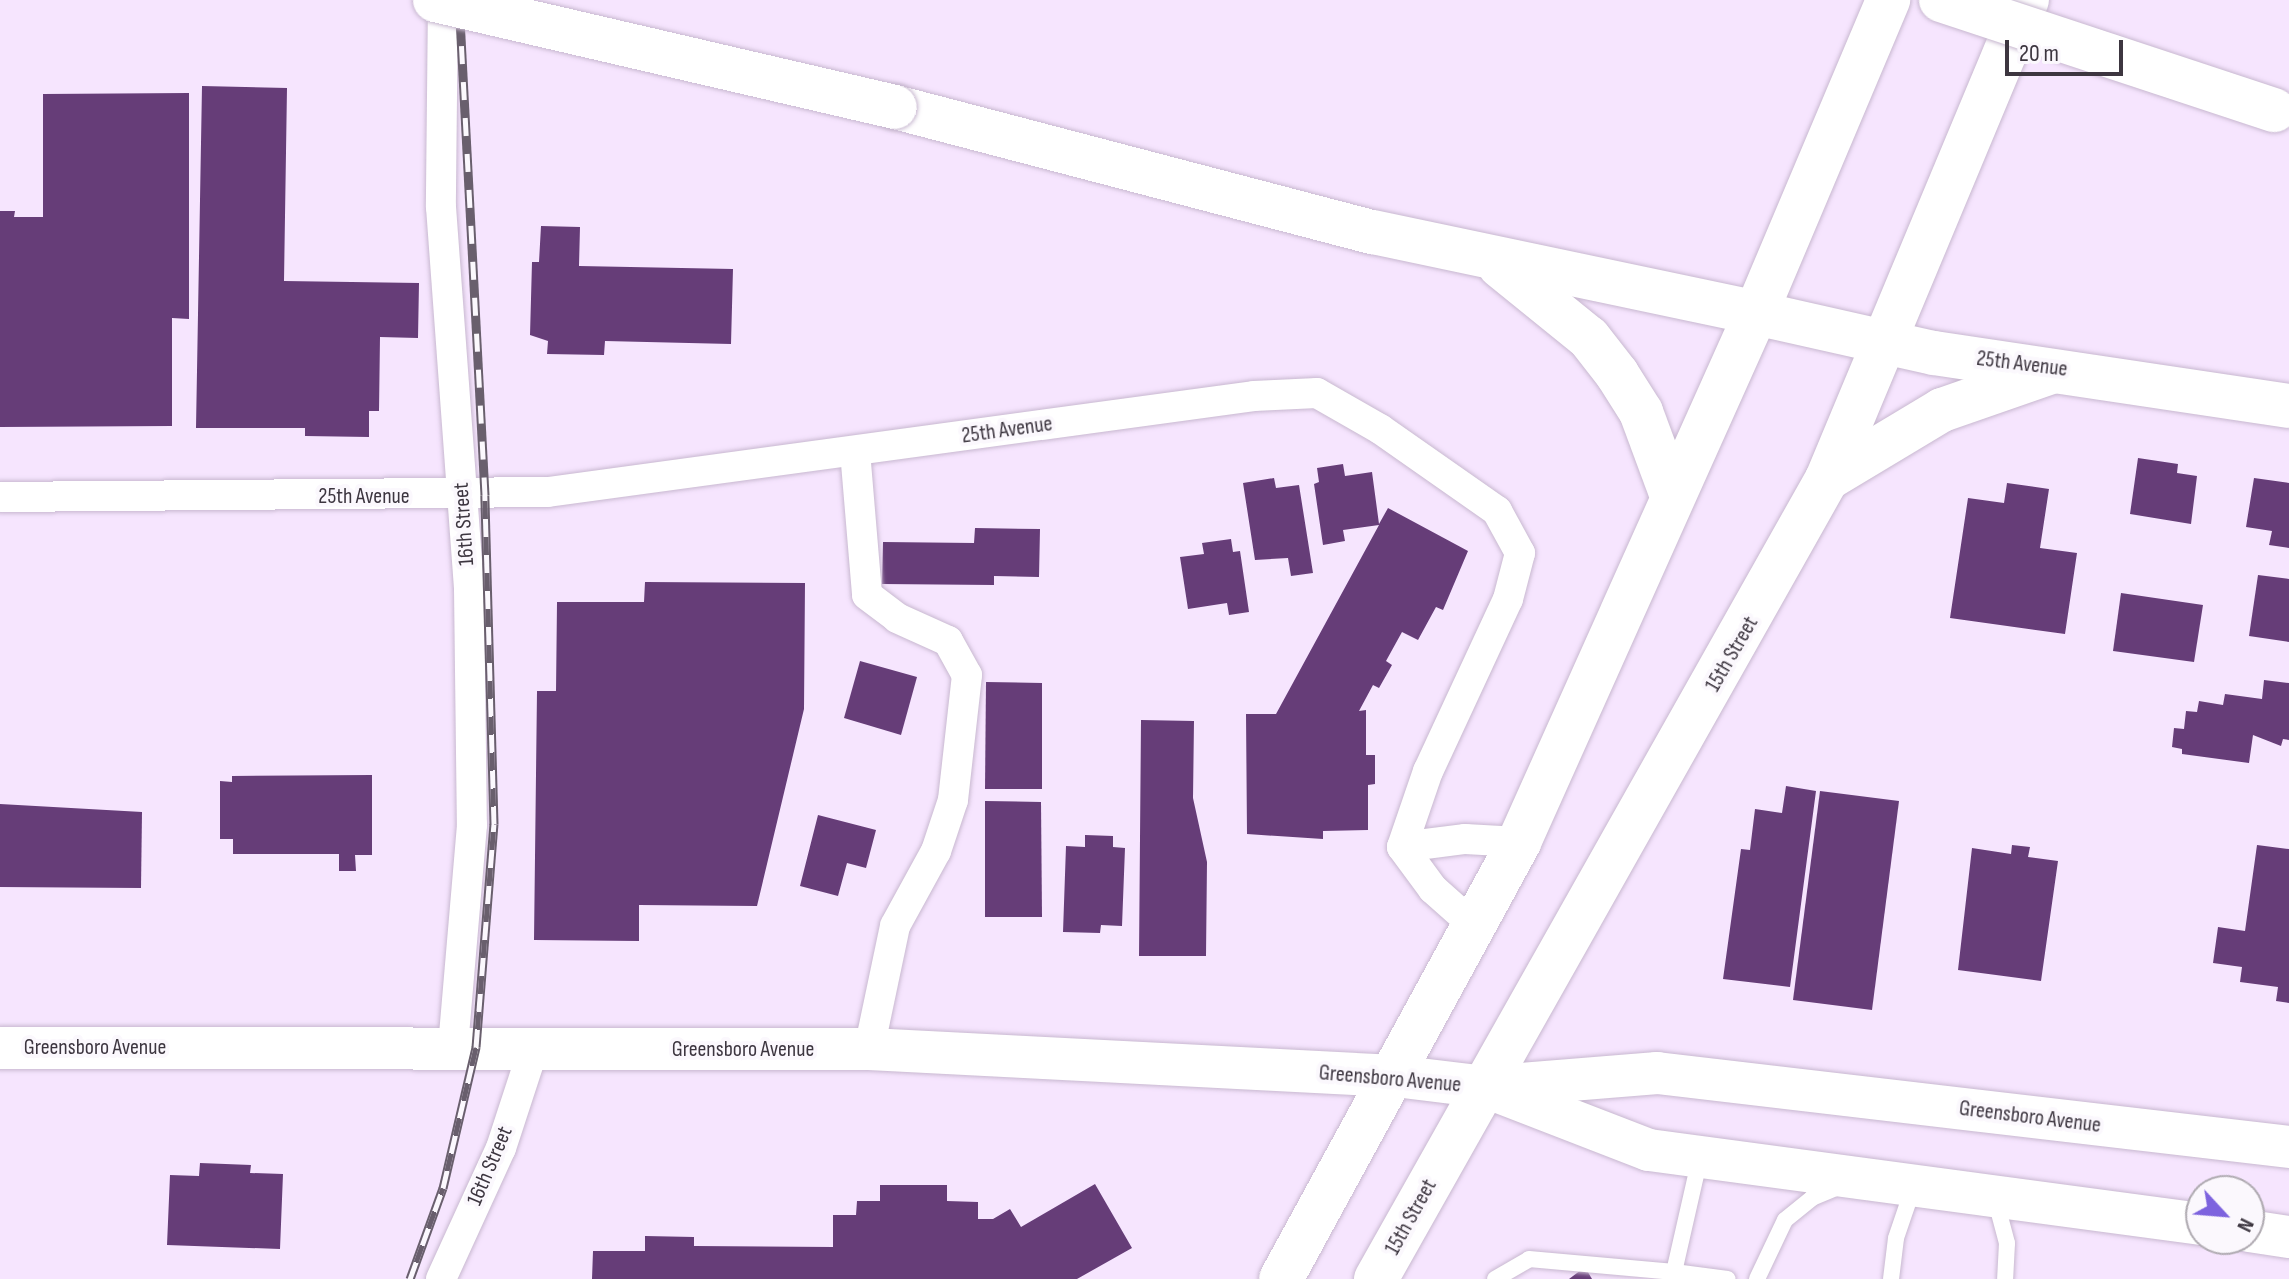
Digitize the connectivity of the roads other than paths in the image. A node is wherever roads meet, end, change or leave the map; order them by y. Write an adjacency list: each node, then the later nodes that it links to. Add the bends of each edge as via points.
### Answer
1 (435, 0): 7 (main road, 25th Avenue, bridge, via 895,107)
2 (443, 0): 14 (street, 16th Street, via 441,207)
3 (1888, 0): 8 (main road)
4 (1941, 0): 6 (main road, bridge)
5 (2027, 0): 9 (main road, 15th Street)
6 (2281, 113)
7 (1489, 258): 8 (main road, 25th Avenue); 15 (main road, via 1589,338 1641,412)
8 (1756, 313): 9 (main road, 25th Avenue); 15 (main road)
9 (1888, 343): 10 (main road, 25th Avenue); 13 (main road, 15th Street)
10 (2061, 368): 11 (main road, 25th Avenue); 13 (main road, via 1942,410)
11 (2289, 406)
12 (855, 451): 14 (street, 25th Avenue, via 548,492); 18 (street, 25th Avenue, via 1254,396 1317,393 1380,429 1497,511 1520,553 1508,599 1428,771); 22 (street, via 867,595 897,618 948,641 967,675 953,800 936,851 895,926)
13 (1827, 479): 25 (main road, 15th Street)
14 (462, 496): 16 (street, 25th Avenue); 20 (street, 16th Street, via 472,825)
15 (1672, 496): 17 (main road)
16 (0, 497)
17 (1519, 842): 18 (street, via 1465,839); 19 (main road)
18 (1402, 847): 19 (street, via 1433,889)
19 (1477, 928): 24 (main road)
20 (453, 1047): 21 (main road, Greensboro Avenue); 23 (main road, Greensboro Avenue)
21 (0, 1048)
22 (869, 1049): 23 (main road, Greensboro Avenue); 24 (main road, Greensboro Avenue)
23 (533, 1050): 35 (street, 16th Street, via 501,1148)
24 (1395, 1076): 25 (main road, Greensboro Avenue); 36 (main road)
25 (1484, 1087): 26 (main road, Greensboro Avenue, via 1657,1073); 27 (main road, Greensboro Avenue, via 1649,1150); 37 (main road, 15th Street)
26 (2289, 1147)
27 (1701, 1157): 28 (main road, Greensboro Avenue); 34 (lane)
28 (1860, 1178): 29 (main road, Greensboro Avenue); 40 (lane, via 1812,1198 1785,1220)
29 (1914, 1185): 30 (main road, Greensboro Avenue); 41 (lane, via 1896,1238)
30 (1995, 1197): 31 (main road, Greensboro Avenue); 42 (lane, via 2007,1243)
31 (2185, 1222)
32 (2265, 1233): 33 (main road)
33 (2289, 1237)
34 (1674, 1272): 38 (lane, via 1529,1259); 39 (lane)
35 (441, 1279)
36 (1281, 1279)
37 (1376, 1279)
38 (1495, 1279)
39 (1728, 1279)
40 (1757, 1279)
41 (1891, 1279)
42 (2005, 1279)

